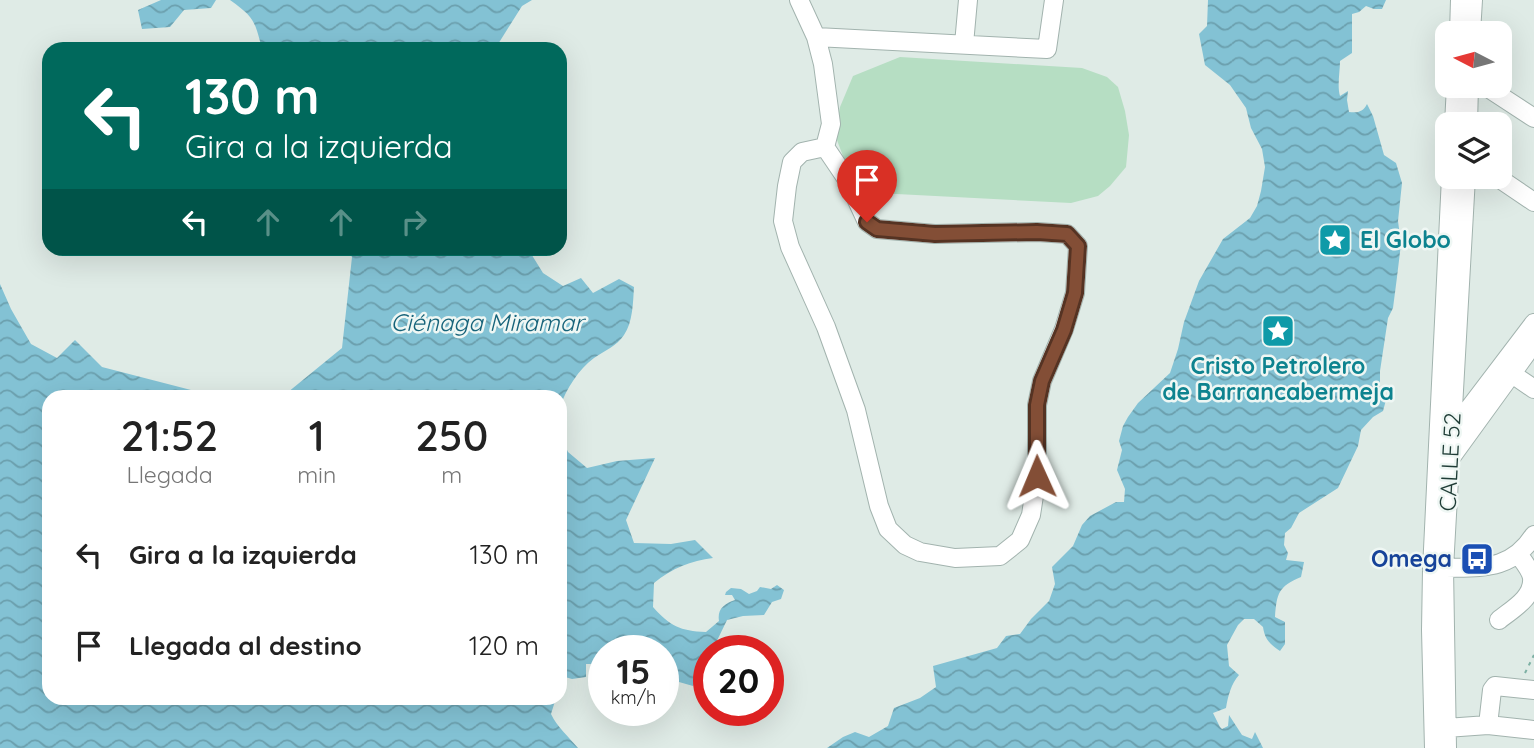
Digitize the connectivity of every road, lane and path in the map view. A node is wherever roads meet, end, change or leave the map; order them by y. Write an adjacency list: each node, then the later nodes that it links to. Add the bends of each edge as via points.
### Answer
1 (799, 0): 8 (street)
2 (968, 0): 9 (street)
3 (1054, 0): 9 (street, via 1047,49)
4 (1460, 0): 6 (street)
5 (1473, 0): 7 (street)
6 (1459, 21)
7 (1472, 21)
8 (816, 37): 9 (street); 12 (street, via 831,124)
9 (964, 44)
10 (1503, 98): 11 (street)
11 (1534, 118)
12 (825, 147): 12 (street, via 802,152 792,162 783,221 856,410 888,529 920,552 955,558 1000,556 1020,540 1031,515 1037,476 1037,405 1075,293 1078,246 1067,234 877,229 867,222)
13 (1512, 187): 16 (street)
14 (1450, 189): 32 (street, CALLE 52, via 1432,570)
15 (1465, 189): 21 (street, CALLE 52)
16 (1534, 202)
17 (1534, 323): 19 (street)
18 (1534, 342): 19 (street)
19 (1506, 370): 20 (street); 21 (street); 22 (street)
20 (1534, 389)
21 (1452, 431): 22 (street, CALLE 52)
22 (1450, 459): 25 (street, CALLE 52)
23 (1534, 534): 24 (street)
24 (1518, 554): 25 (street, via 1488,567); 26 (street, via 1533,579 1531,592)
25 (1444, 568): 30 (street, CALLE 52)
26 (1499, 620)
27 (1534, 655): 28 (path)
28 (1528, 684): 29 (street, via 1495,686)
29 (1488, 726): 30 (street); 31 (street)
30 (1446, 729): 33 (street, CALLE 52)
31 (1534, 730)
32 (1434, 748)
33 (1447, 748)

